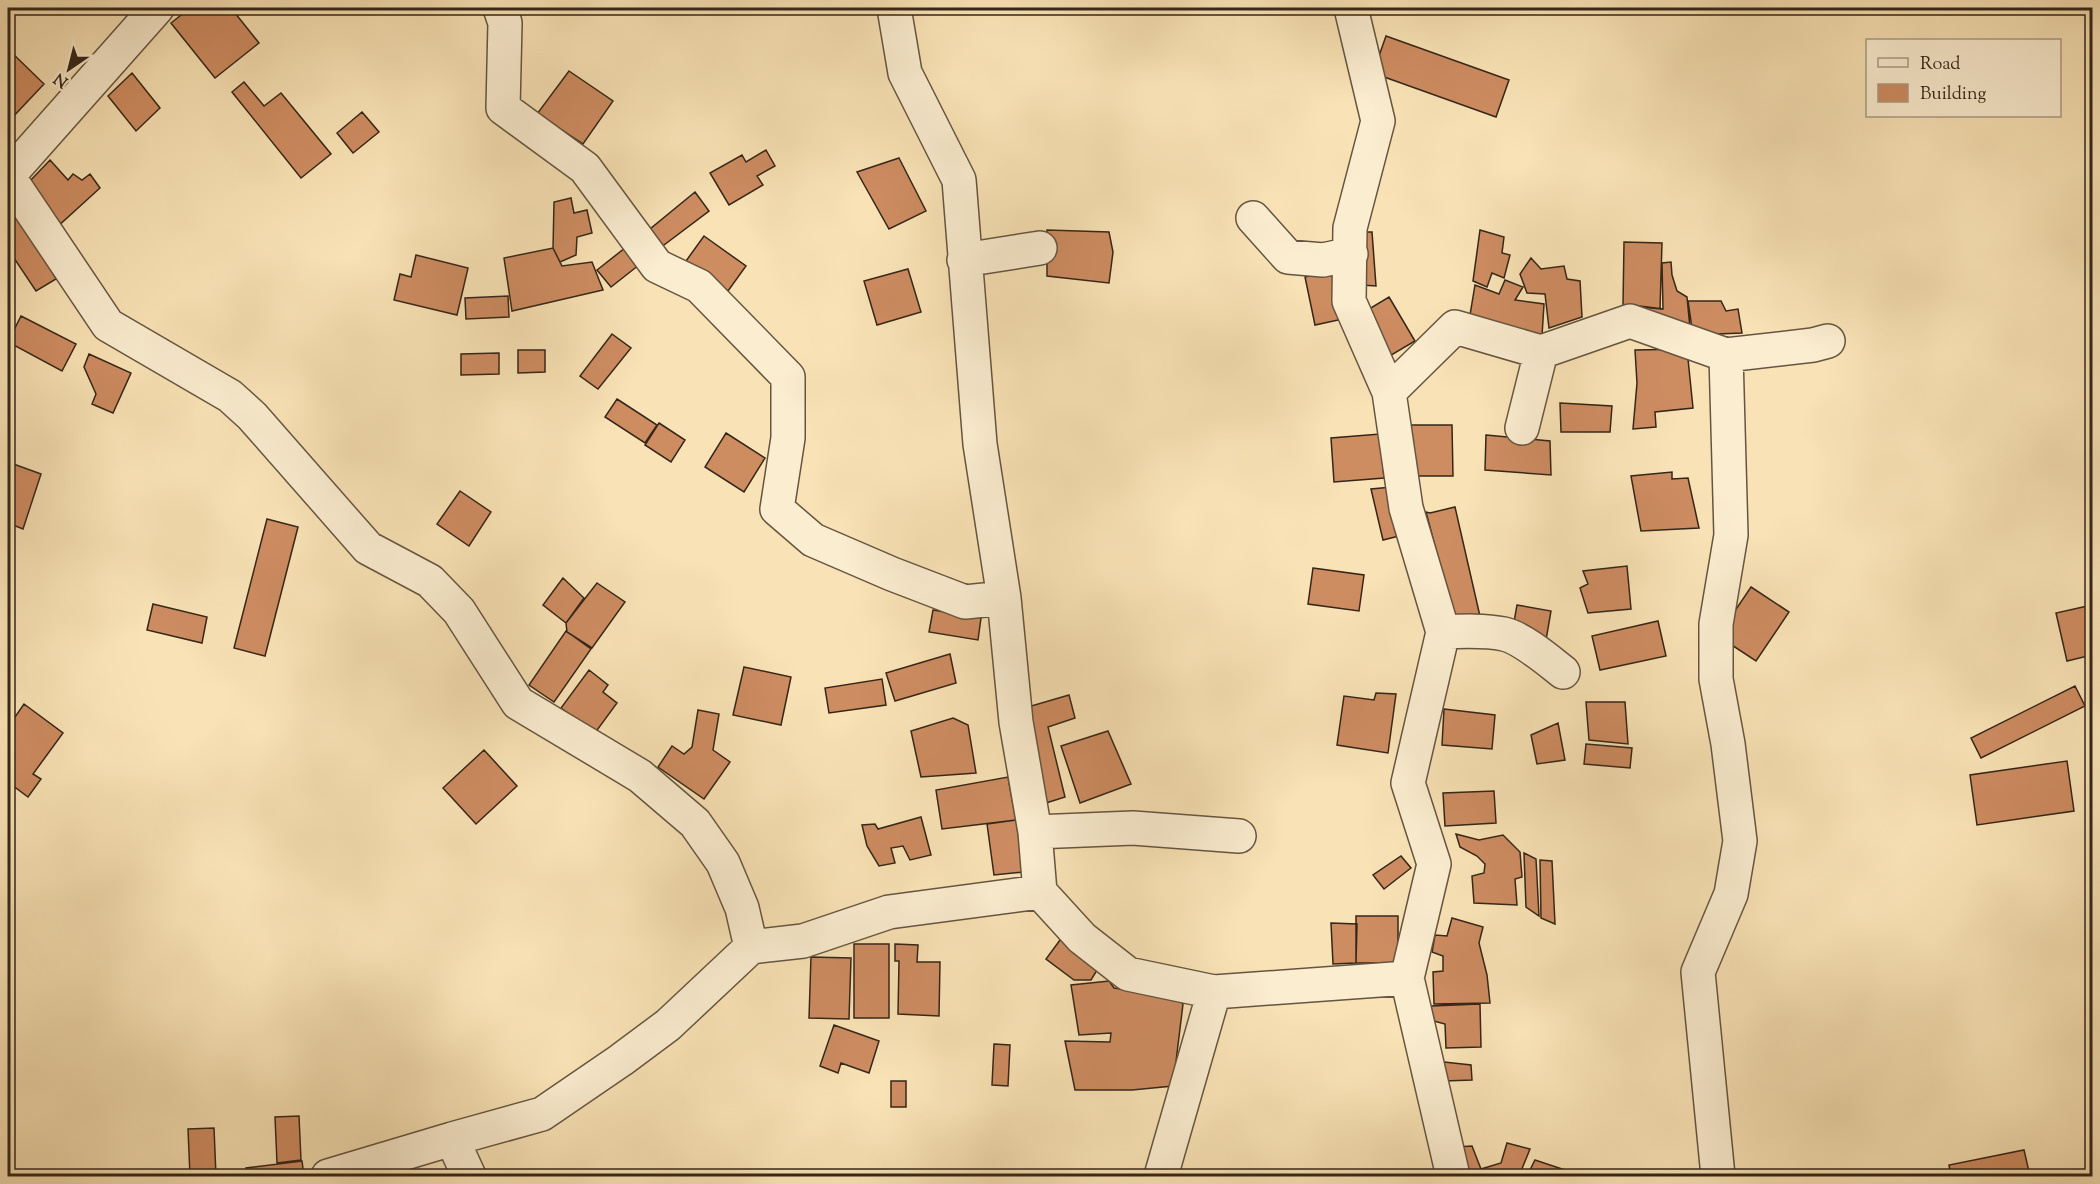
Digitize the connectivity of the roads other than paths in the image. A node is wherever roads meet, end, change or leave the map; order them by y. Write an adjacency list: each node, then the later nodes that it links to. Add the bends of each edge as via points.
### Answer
1 (500, 8): 14 (street, via 505,23 503,108 585,168 657,266 699,286 788,377 788,438 777,508 813,540 892,574 965,602)
2 (894, 8): 8 (street, via 905,73 959,180)
3 (1351, 8): 7 (street, via 1378,121 1350,228)
4 (144, 11): 20 (street, via 8,176 108,325 230,396 368,548 430,581 459,611 518,704 640,776 695,823 727,872 742,908)
5 (1252, 218): 7 (street, via 1288,256 1323,260)
6 (1040, 248): 8 (street)
7 (1351, 254): 12 (street, via 1349,301)
8 (964, 260): 14 (street, via 980,444)
9 (1828, 341): 11 (street)
10 (1541, 352): 11 (street, via 1630,321); 12 (street, via 1455,327); 13 (street)
11 (1726, 355): 28 (street, via 1731,535 1716,624 1716,679 1740,841 1731,894 1698,972)
12 (1389, 392): 15 (street, via 1406,508)
13 (1522, 429)
14 (1004, 598): 17 (street, via 1016,722)
15 (1443, 632): 16 (street, via 1506,634); 21 (street, via 1408,783 1434,864)
16 (1563, 672)
17 (1035, 832): 18 (street, via 1133,828); 19 (street)
18 (1239, 836)
19 (1040, 892): 20 (street, via 889,912 803,941); 22 (street, via 1082,938 1128,974)
20 (751, 947): 23 (street, via 668,1025 542,1114)
21 (1407, 978): 22 (street); 27 (street)
22 (1214, 992): 26 (street)
23 (452, 1139): 24 (street); 25 (street)
24 (328, 1176)
25 (469, 1176)
26 (1161, 1176)
27 (1454, 1176)
28 (1718, 1176)

